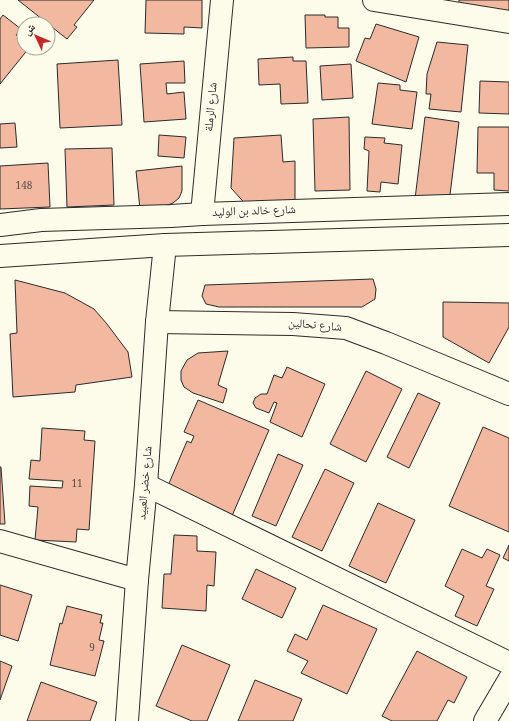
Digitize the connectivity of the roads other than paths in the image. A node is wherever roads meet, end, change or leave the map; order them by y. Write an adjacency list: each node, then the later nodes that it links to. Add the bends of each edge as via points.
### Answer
1 (222, 0): 5 (street, شارع الرملة)
2 (374, 0): 3 (street)
3 (509, 22)
4 (509, 204): 5 (street, شارع خالد بن الوليد)
5 (202, 214): 6 (street, شارع خالد بن الوليد, via 41,220)
6 (0, 225)
7 (509, 235): 8 (street)
8 (165, 245): 9 (street); 10 (street, شارع خضر العبيد)
9 (0, 256)
10 (157, 322): 11 (street, شارع نحالين, via 293,324 346,328); 12 (street, شارع خضر العبيد)
11 (509, 394)
12 (146, 485): 14 (street, شارع خضر العبيد); 15 (street)
13 (0, 541): 14 (street)
14 (137, 580): 17 (street, شارع خضر العبيد)
15 (509, 663)
16 (509, 680): 18 (street)
17 (127, 721)
18 (485, 721)

